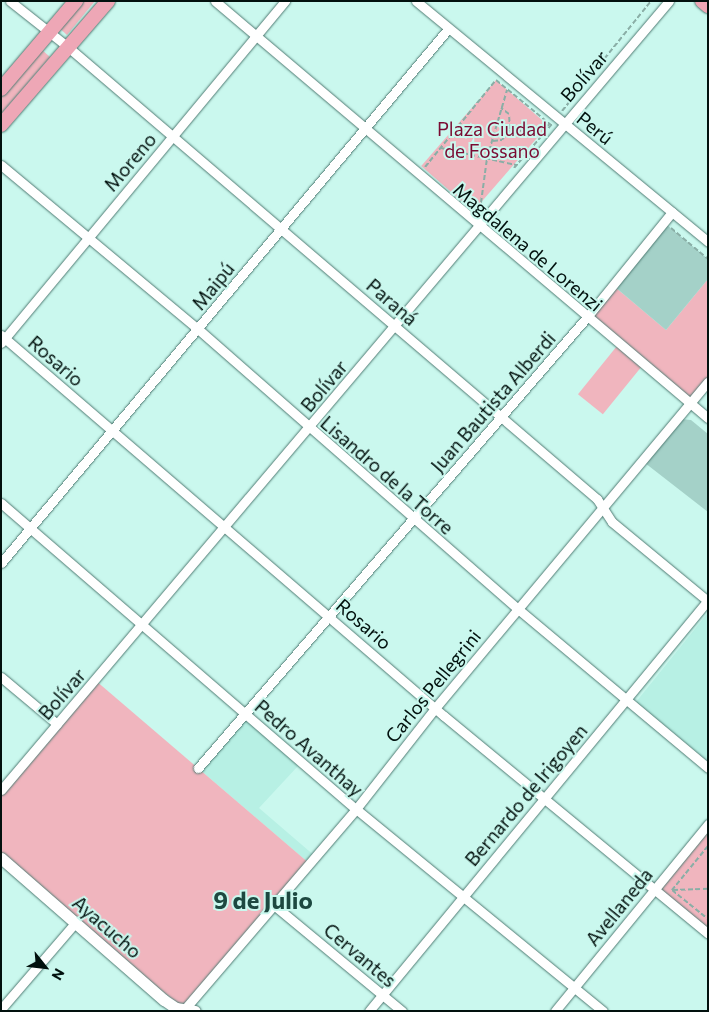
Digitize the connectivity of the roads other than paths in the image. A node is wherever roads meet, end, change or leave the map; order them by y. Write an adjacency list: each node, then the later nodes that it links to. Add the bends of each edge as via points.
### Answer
1 (10, 1): 11 (street, Paraná)
2 (76, 1): 11 (main road)
3 (108, 1): 13 (main road)
4 (215, 1): 12 (street, Magdalena de Lorenzi)
5 (284, 1): 12 (street, Moreno)
6 (416, 1): 10 (street, Perú)
7 (669, 1): 15 (street, Bolívar)
8 (702, 1): 9 (main road)
9 (708, 6)
10 (448, 29): 15 (street, Perú, via 554,122); 17 (street, Maipú)
11 (48, 33): 13 (street, Paraná); 14 (main road)
12 (256, 36): 17 (street, Magdalena de Lorenzi); 18 (street, Moreno)
13 (68, 47): 16 (main road); 18 (street, Paraná)
14 (1, 89)
15 (564, 124): 20 (street, Perú); 21 (street, Bolívar)
16 (1, 125)
17 (364, 129): 21 (street, Magdalena de Lorenzi); 22 (street, Maipú)
18 (172, 137): 22 (street, Paraná); 23 (street, Moreno)
19 (1, 165): 23 (street, Lisandro de la Torre)
20 (672, 212): 24 (street, Perú); 25 (street, Juan Bautista Alberdi)
21 (479, 227): 25 (street, Magdalena de Lorenzi); 26 (street, Bolívar)
22 (280, 228): 26 (street, Paraná); 27 (street, Maipú)
23 (88, 238): 27 (street, Lisandro de la Torre); 28 (street, Moreno)
24 (708, 242)
25 (587, 317): 30 (street, Magdalena de Lorenzi); 31 (street, Juan Bautista Alberdi)
26 (395, 326): 31 (street, Paraná); 33 (street, Bolívar)
27 (198, 329): 33 (street, Lisandro de la Torre); 34 (street, Maipú)
28 (2, 339): 34 (street, Rosario)
29 (708, 382): 30 (street, Carlos Pellegrini)
30 (690, 404): 32 (street, Magdalena de Lorenzi); 36 (street, Carlos Pellegrini)
31 (500, 418): 36 (street, Paraná); 37 (street, Juan Bautista Alberdi)
32 (708, 418)
33 (309, 428): 37 (street, Lisandro de la Torre); 38 (street, Bolívar)
34 (112, 431): 38 (street, Rosario); 39 (street, Maipú)
35 (1, 503): 39 (street, Pedro Avanthay)
36 (604, 509): 41 (street, Paraná, via 612,522); 42 (street, Carlos Pellegrini)
37 (413, 519): 42 (street, Lisandro de la Torre); 43 (street, Juan Bautista Alberdi)
38 (225, 527): 43 (street, Rosario); 44 (street, Bolívar)
39 (31, 528): 40 (street, Maipú); 44 (street, Pedro Avanthay)
40 (1, 562)
41 (708, 601): 46 (street, Bernardo de Irigoyen)
42 (518, 609): 46 (street, Lisandro de la Torre); 47 (street, Carlos Pellegrini)
43 (330, 617): 47 (street, Rosario); 48 (street, Juan Bautista Alberdi)
44 (142, 626): 48 (street, Pedro Avanthay); 49 (street, Bolívar)
45 (1, 677): 49 (street)
46 (627, 700): 51 (street, Lisandro de la Torre); 53 (street, Bernardo de Irigoyen)
47 (436, 707): 53 (street, Rosario); 54 (street, Carlos Pellegrini)
48 (245, 714): 50 (street, Juan Bautista Alberdi); 54 (street, Pedro Avanthay)
49 (57, 724): 52 (street, Bolívar)
50 (198, 768)
51 (708, 768)
52 (1, 790)
53 (544, 799): 57 (street, Rosario); 58 (street, Bernardo de Irigoyen)
54 (356, 809): 58 (street, Pedro Avanthay); 59 (street, Carlos Pellegrini)
55 (708, 824): 57 (street, Avellaneda)
56 (1, 858): 60 (street, Ayacucho)
57 (653, 890): 61 (street, Rosario); 62 (street, Avellaneda)
58 (463, 897): 62 (street, Pedro Avanthay); 63 (street, Bernardo de Irigoyen)
59 (275, 906): 63 (street, Cervantes); 65 (street, Carlos Pellegrini)
60 (76, 923): 64 (street); 65 (street, Ayacucho, via 164,1000 176,1008)
61 (708, 934)
62 (575, 987): 68 (street, Avellaneda); 69 (street, Pedro Avanthay)
63 (382, 994): 66 (street, Bernardo de Irigoyen); 67 (street, Cervantes)
64 (1, 1009)
65 (188, 1010)
66 (369, 1011)
67 (402, 1011)
68 (554, 1011)
69 (603, 1011)

